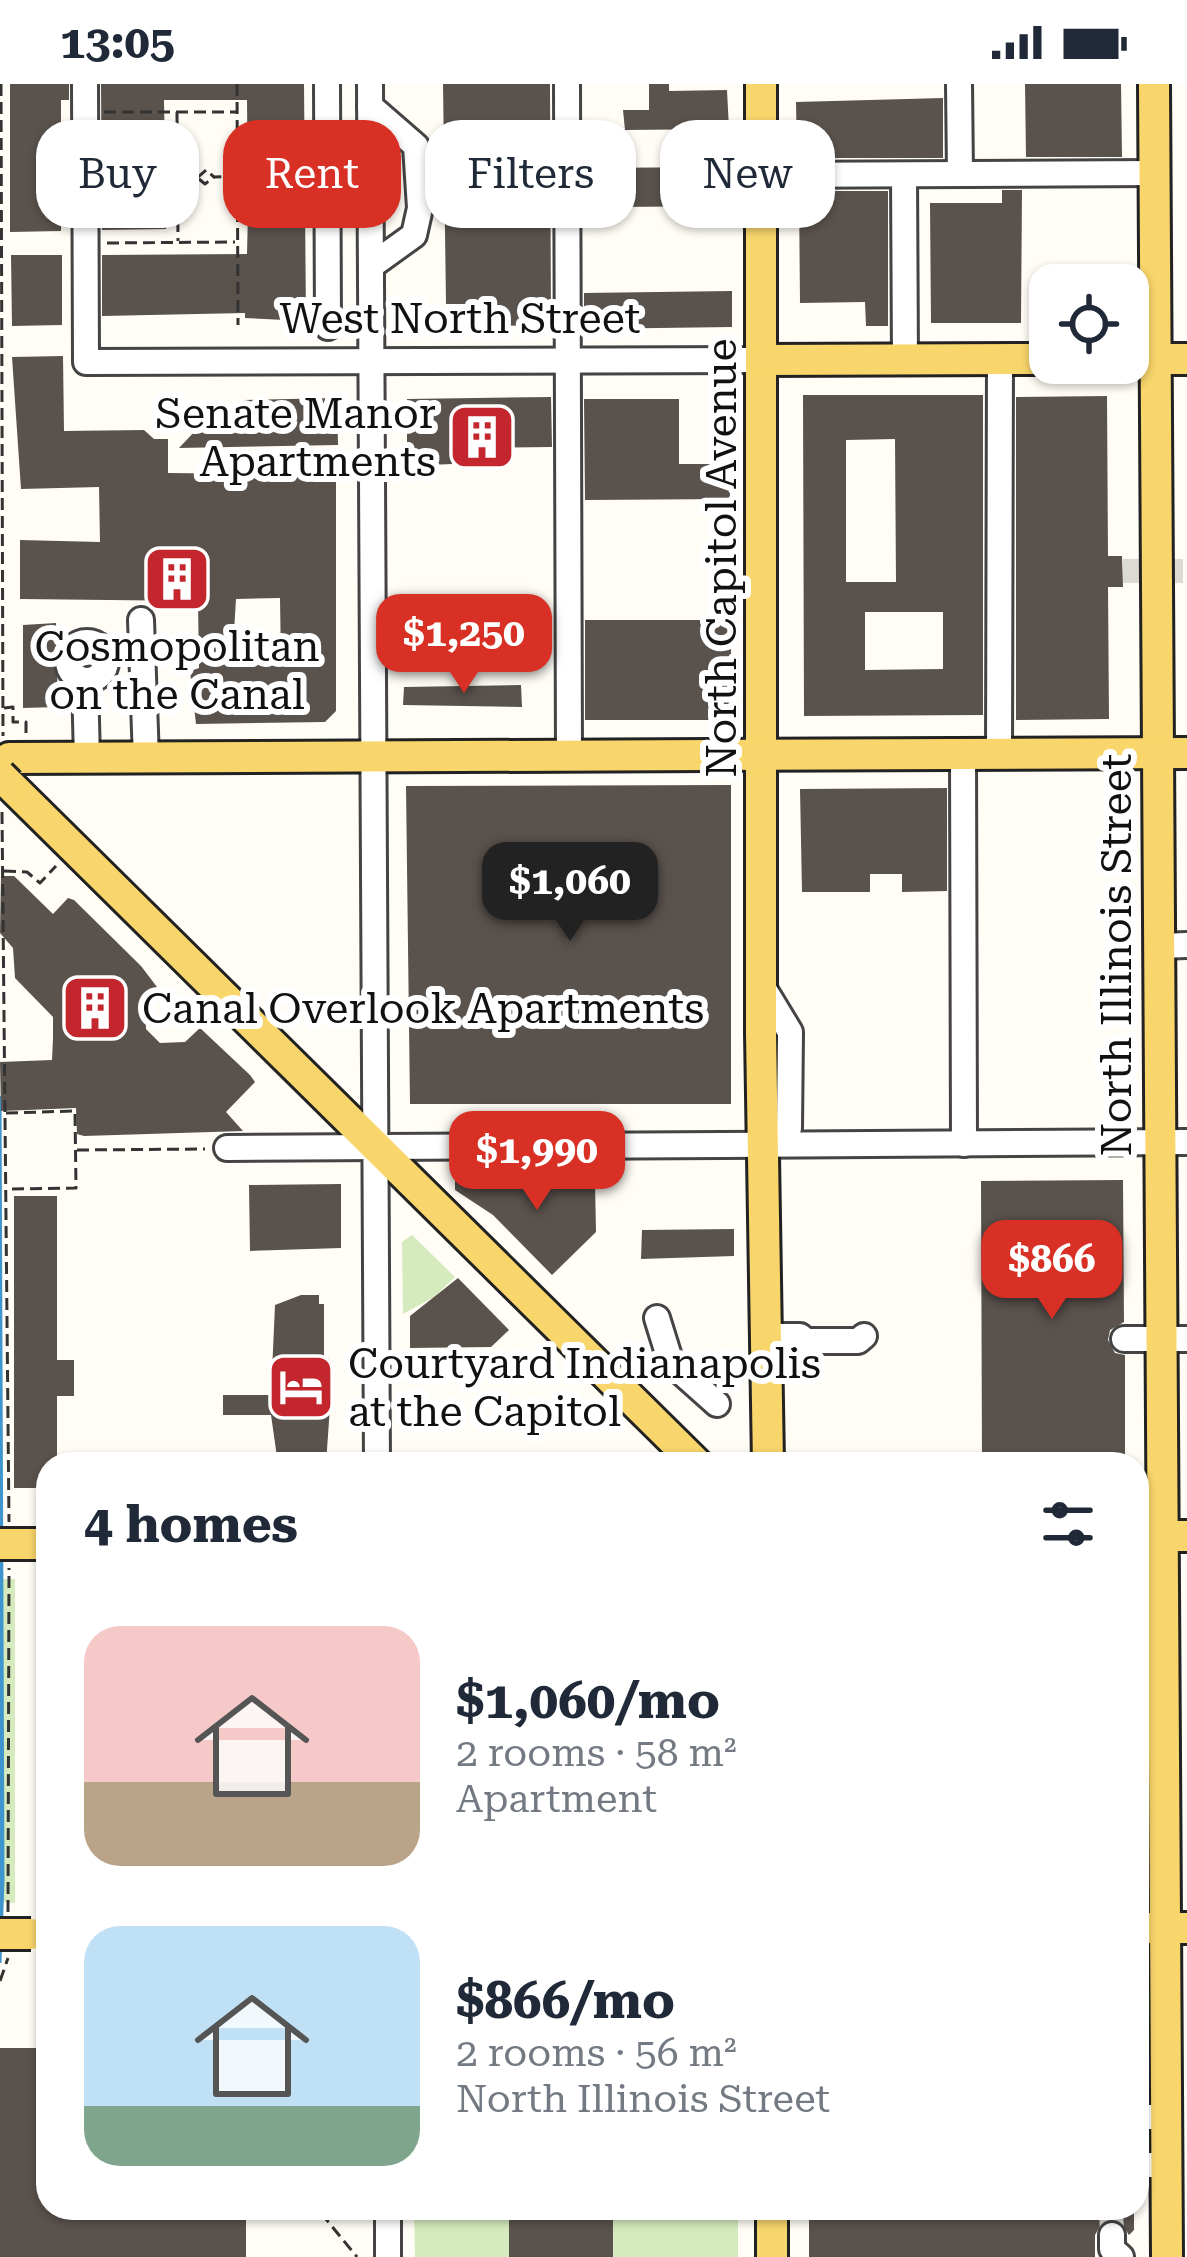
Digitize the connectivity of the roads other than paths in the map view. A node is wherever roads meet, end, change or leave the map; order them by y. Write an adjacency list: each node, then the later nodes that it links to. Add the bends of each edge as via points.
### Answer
1 (85, 84): 24 (street, West North Street, via 86,362)
2 (327, 84): 8 (street)
3 (566, 84): 25 (street)
4 (761, 84): 9 (main road, North Capitol Avenue)
5 (959, 84): 13 (street)
6 (1154, 84): 10 (main road, North Illinois Street)
7 (370, 95): 17 (street, via 416,146 420,191 414,236)
8 (327, 120)
9 (761, 120)
10 (1156, 173): 13 (street); 20 (main road, North Illinois Street)
11 (835, 175): 12 (street)
12 (904, 175): 13 (street); 21 (street)
13 (960, 175)
14 (327, 228): 18 (street)
15 (371, 228): 17 (street)
16 (761, 228): 23 (main road, North Capitol Avenue)
17 (371, 266): 24 (street)
18 (328, 327)
19 (1029, 359): 22 (main road, West North Street)
20 (1158, 359): 28 (main road, North Illinois Street)
21 (905, 360): 22 (main road, West North Street); 23 (main road, West North Street)
22 (1000, 360): 31 (street)
23 (762, 361): 25 (street, West North Street); 29 (main road, North Capitol Avenue)
24 (371, 362): 25 (street, West North Street); 33 (street)
25 (568, 362): 32 (street)
26 (141, 620): 27 (street)
27 (142, 662): 34 (street, via 107,662 97,644 73,648 70,671 86,680); 35 (street)
28 (1172, 753): 31 (main road); 37 (main road, North Illinois Street)
29 (764, 754): 30 (main road); 32 (main road); 41 (main road, North Capitol Avenue)
30 (963, 754): 31 (main road); 39 (street)
31 (999, 754)
32 (569, 756): 33 (main road)
33 (374, 757): 35 (main road); 40 (street)
34 (87, 759): 35 (main road); 36 (main road)
35 (146, 759)
36 (7, 766): 40 (main road, via 73,848)
37 (1173, 946): 38 (main road, North Illinois Street)
38 (1173, 1143): 39 (street); 47 (main road, North Illinois Street)
39 (964, 1144): 41 (street)
40 (376, 1146): 41 (street); 42 (street); 49 (street); 50 (main road)
41 (763, 1146): 44 (main road, North Capitol Avenue)
42 (226, 1148)
43 (657, 1318): 48 (street, via 671,1363)
44 (768, 1336): 45 (street); 51 (main road, North Capitol Avenue)
45 (800, 1336)
46 (1124, 1339): 47 (street)
47 (1174, 1339): 52 (main road, North Illinois Street)
48 (716, 1404)
49 (377, 1452)
50 (685, 1452)
51 (768, 1452)
52 (1162, 1536): 53 (main road, North Illinois Street)
53 (1163, 1928): 54 (main road, North Illinois Street)
54 (1151, 2117): 55 (main road, North Illinois Street)
55 (1151, 2165): 60 (main road, North Illinois Street)
56 (379, 2220): 58 (street)
57 (772, 2220): 59 (main road)
58 (388, 2257)
59 (772, 2257)
60 (1167, 2257)

